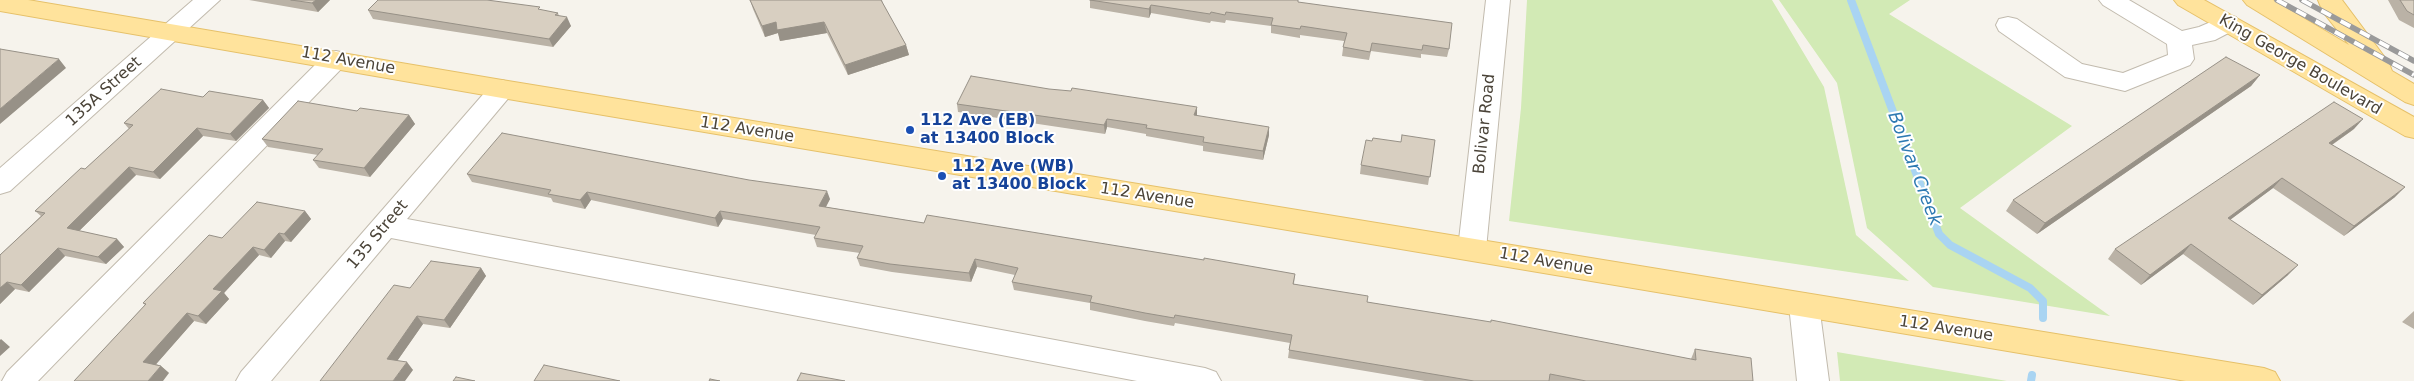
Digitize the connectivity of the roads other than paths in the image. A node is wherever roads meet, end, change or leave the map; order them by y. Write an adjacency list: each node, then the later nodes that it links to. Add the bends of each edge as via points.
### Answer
1 (208, 0): 11 (street, 135A Street)
2 (1498, 0): 20 (street, Bolivar Road)
3 (2111, 0): 12 (street)
4 (2186, 0): 9 (main road, King George Boulevard)
5 (2244, 0): 9 (main road)
6 (2255, 0): 14 (main road, King George Boulevard)
7 (2330, 0): 14 (main road)
8 (4, 2): 11 (main road, 112 Avenue)
9 (2222, 20): 12 (street, via 2206,34); 17 (main road, King George Boulevard)
10 (2008, 25): 12 (street, via 2074,71 2124,82 2181,59)
11 (172, 32): 13 (main road, 112 Avenue); 18 (street, 135A Street)
12 (2179, 40)
13 (336, 59): 15 (main road, 112 Avenue); 23 (street)
14 (2389, 81): 16 (main road, King George Boulevard)
15 (502, 89): 19 (street, 135 Street); 20 (main road, 112 Avenue)
16 (2414, 96)
17 (2414, 129)
18 (0, 184)
19 (386, 226): 24 (street, 135 Street); 25 (street)
20 (1472, 249): 21 (main road, 112 Avenue)
21 (1804, 305): 22 (main road, 112 Avenue); 26 (street)
22 (2204, 376): 27 (main road, 112 Avenue)
23 (18, 381)
24 (252, 381)
25 (1205, 381)
26 (1813, 381)
27 (2264, 381)

